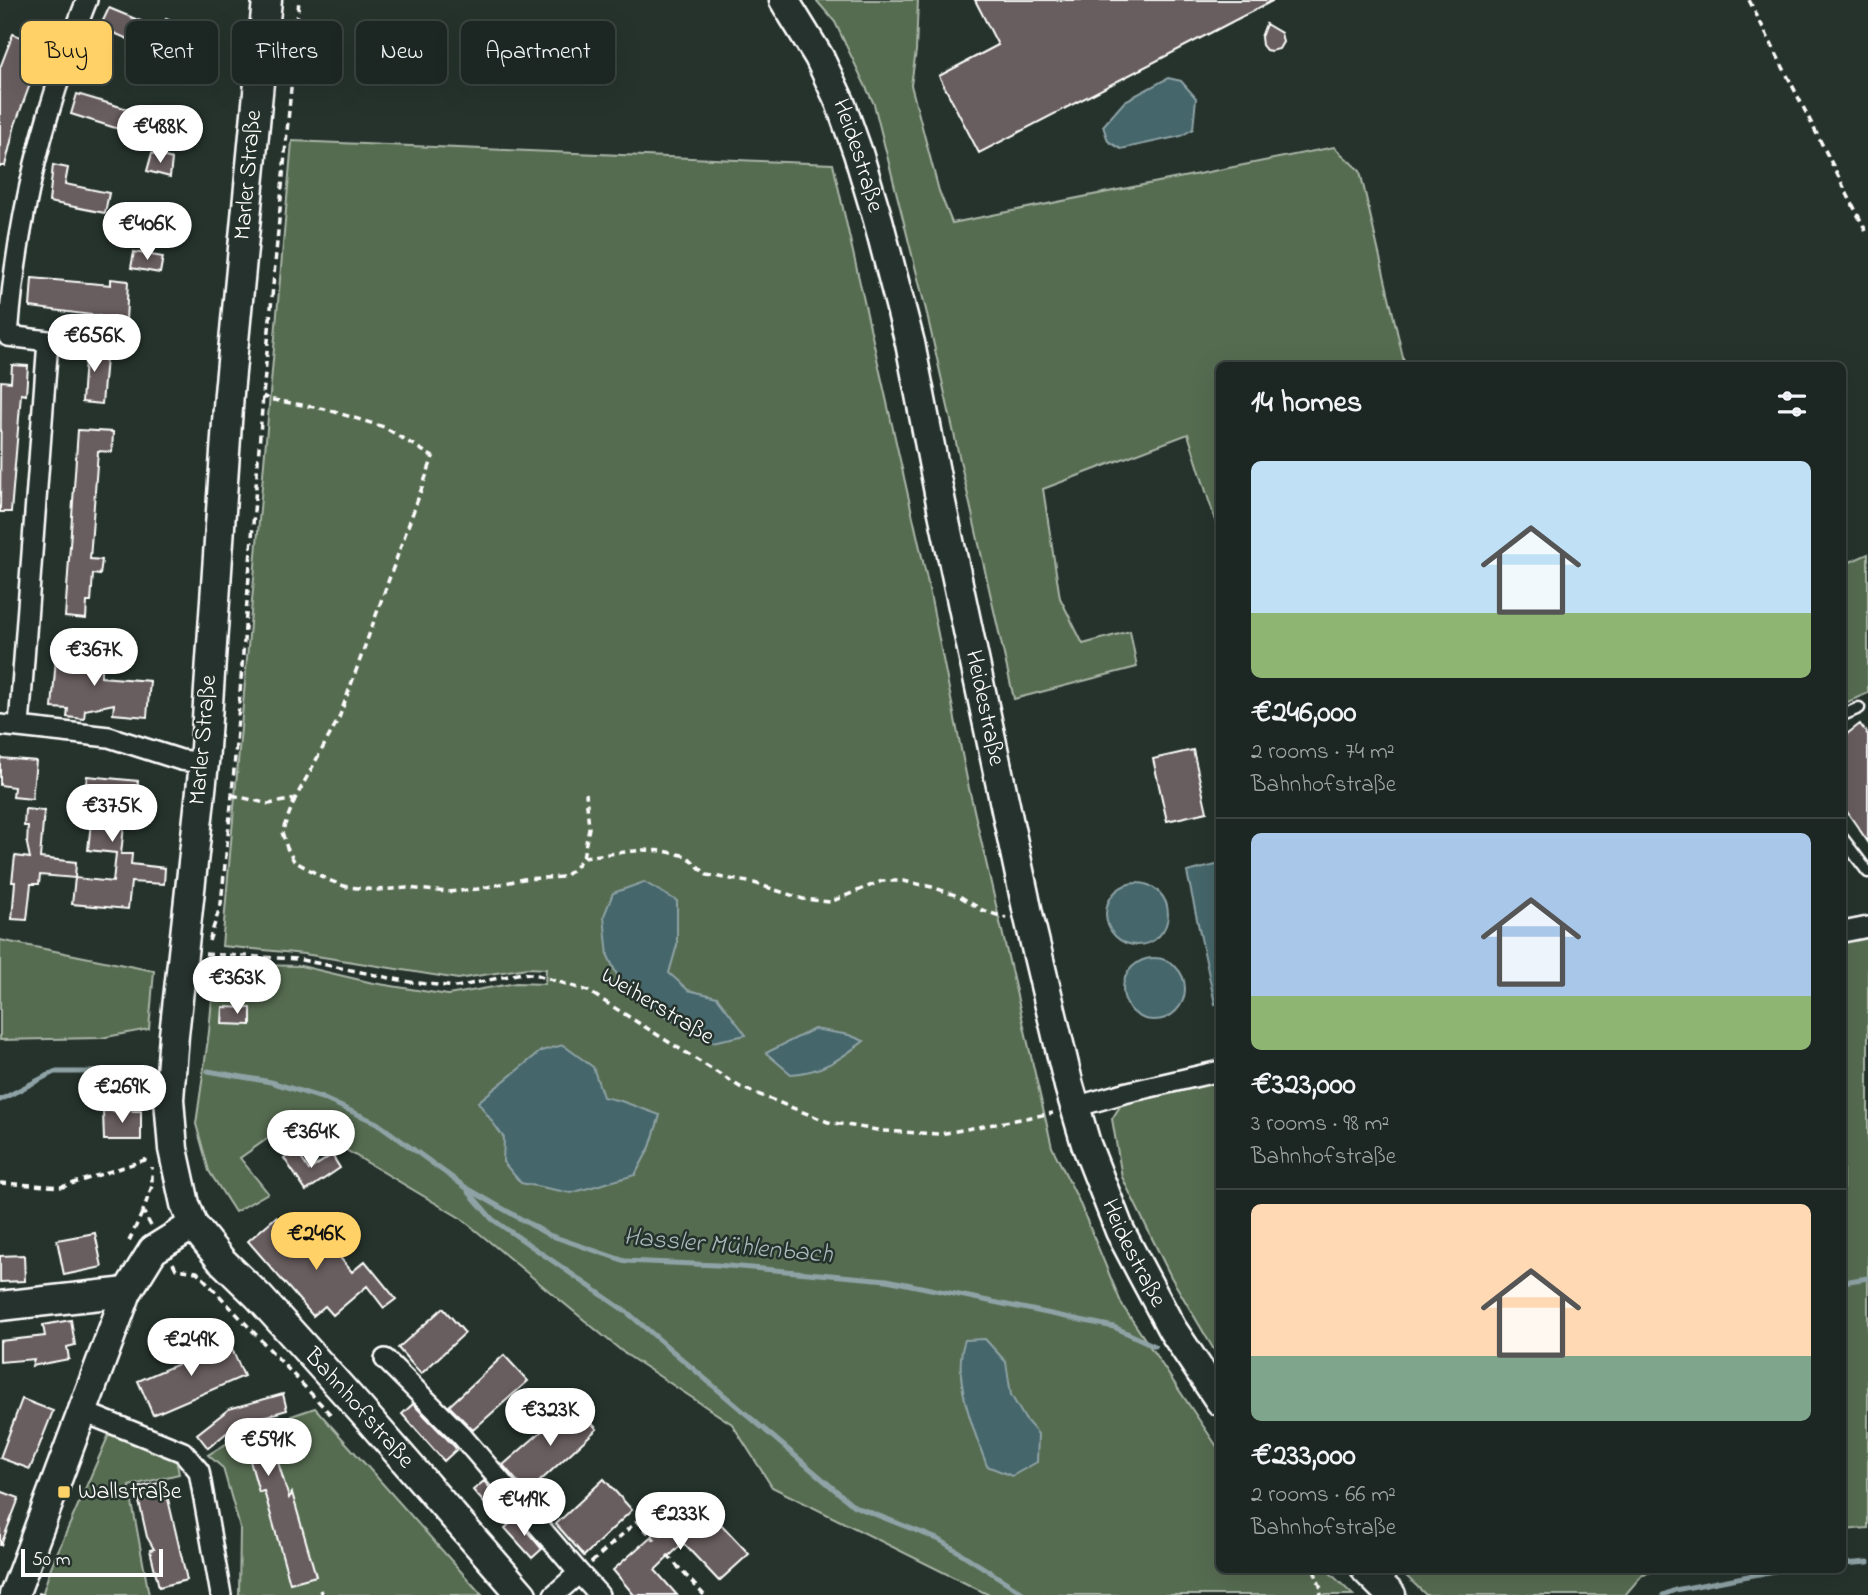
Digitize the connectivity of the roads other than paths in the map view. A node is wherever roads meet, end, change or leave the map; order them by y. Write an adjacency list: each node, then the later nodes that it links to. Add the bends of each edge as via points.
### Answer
1 (87, 0): 6 (street, via 44,122 13,277 8,336 48,341)
2 (267, 0): 7 (main road, Marler Straße, via 230,384)
3 (784, 0): 13 (main road, Heidestraße, via 835,90 878,220 910,343)
4 (1859, 708): 5 (lane)
5 (1846, 714)
6 (9, 726): 7 (street, via 108,737)
7 (204, 763): 14 (main road, Marler Straße, via 169,1099 179,1182)
8 (1846, 843): 9 (lane)
9 (1868, 872)
10 (1868, 927): 11 (street)
11 (1846, 931)
12 (1216, 1072): 13 (street)
13 (1066, 1110): 18 (main road, Heidestraße, via 1172,1329)
14 (193, 1225): 15 (main road, via 153,1250); 24 (main road, Bahnhofstraße)
15 (127, 1292): 16 (main road); 19 (main road)
16 (0, 1306)
17 (385, 1359): 20 (street, via 460,1435)
18 (1216, 1395)
19 (81, 1410): 22 (main road); 23 (street, via 183,1452 199,1471)
20 (579, 1573): 25 (street); 26 (street)
21 (1369, 1573): 27 (main road)
22 (10, 1590)
23 (221, 1595)
24 (522, 1595)
25 (554, 1595)
26 (598, 1595)
27 (1391, 1595)

